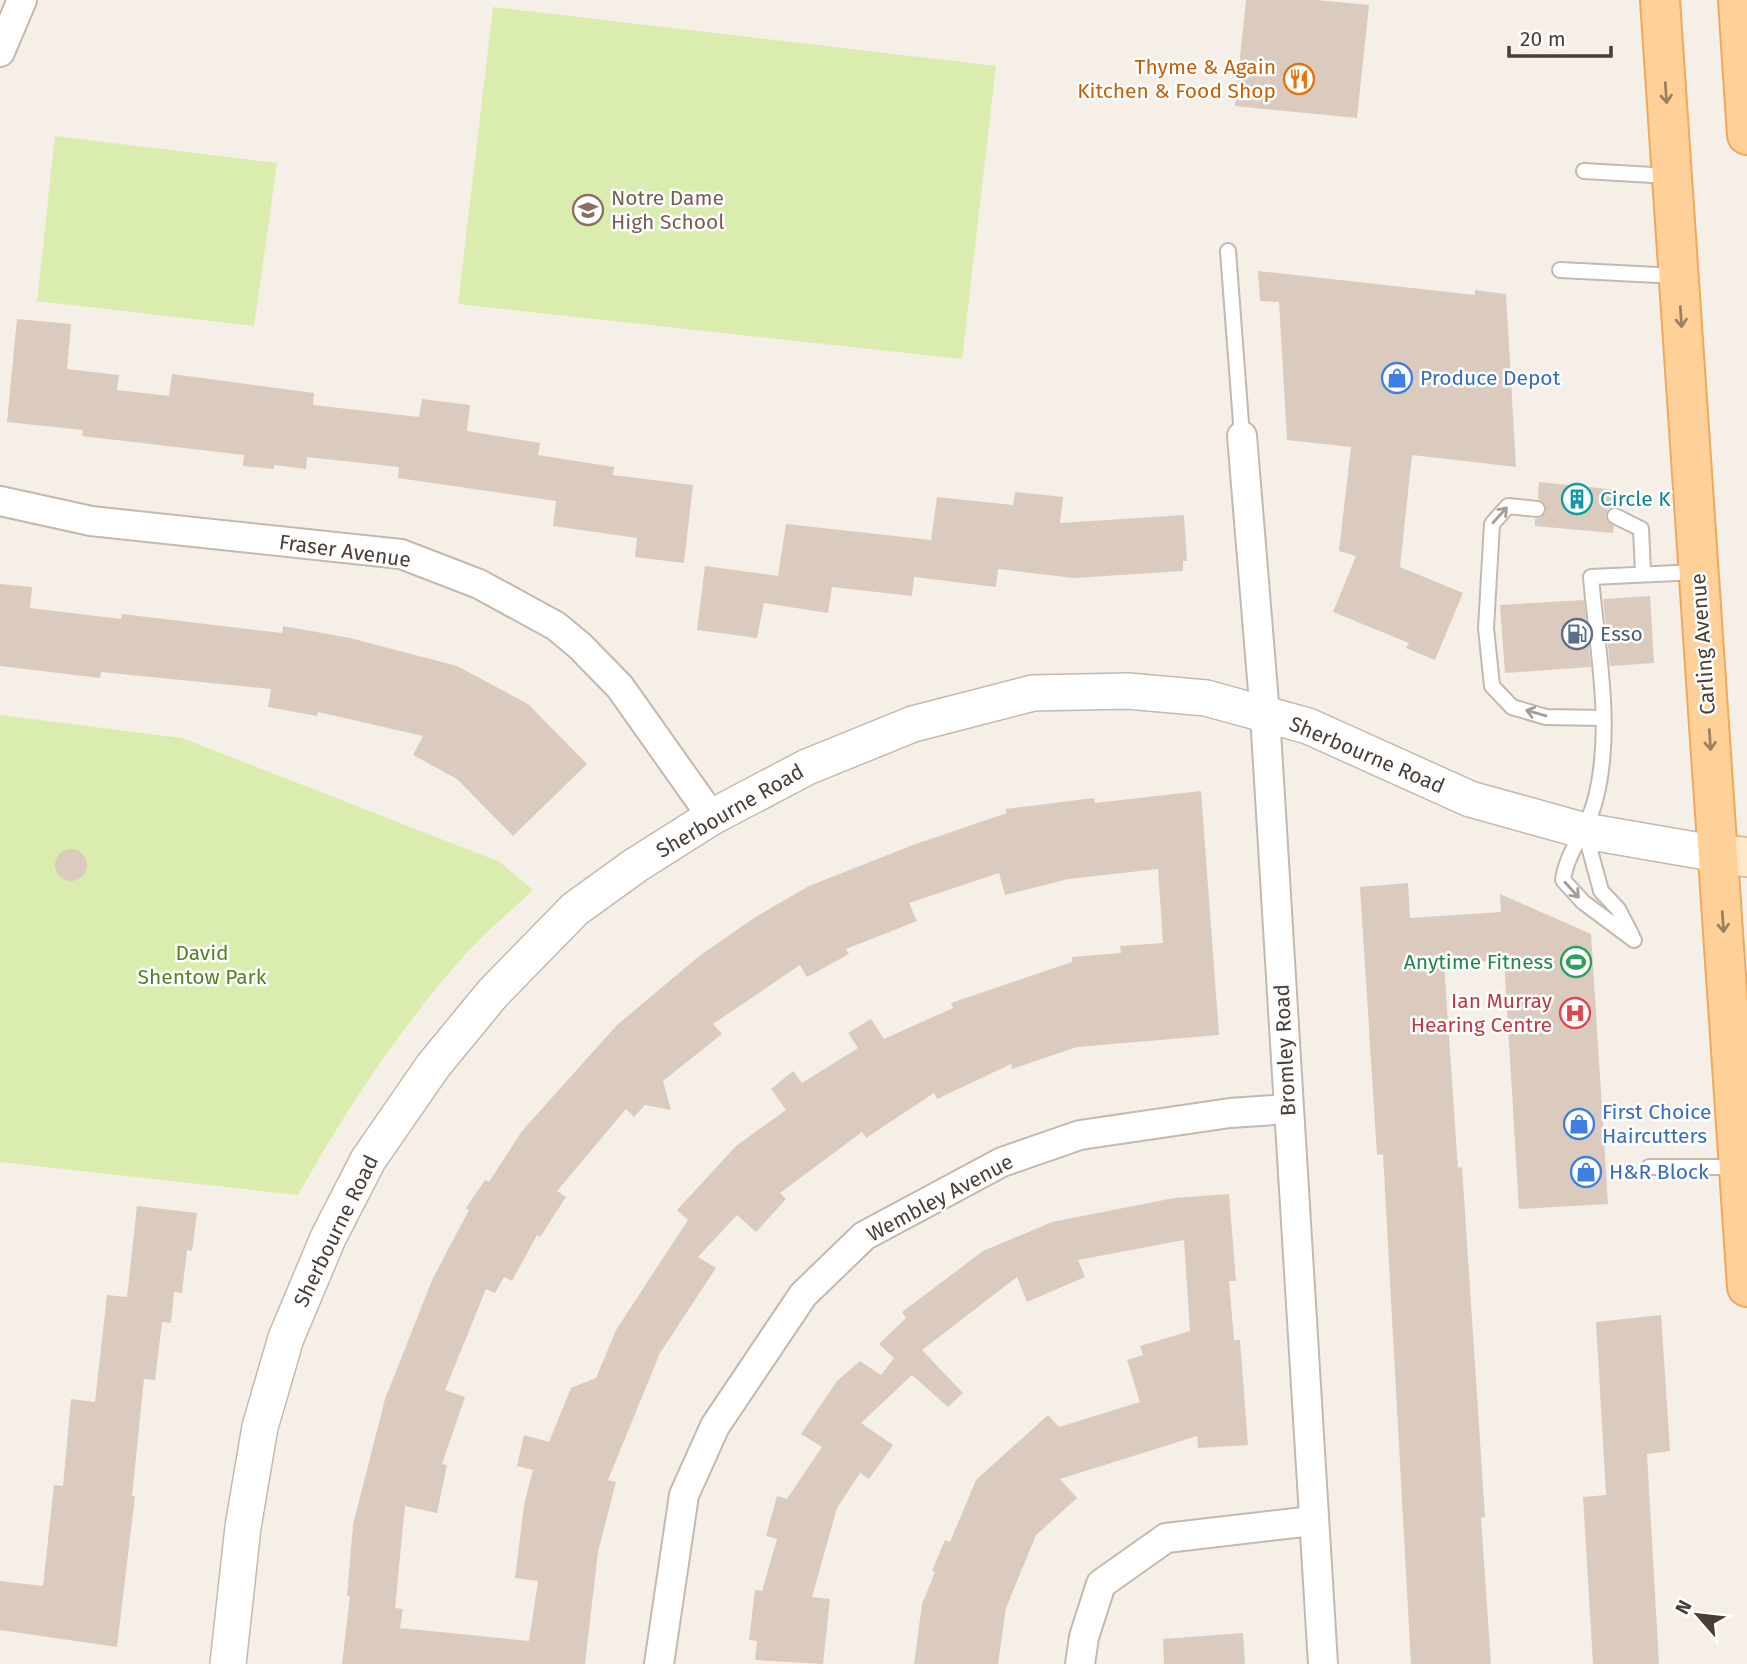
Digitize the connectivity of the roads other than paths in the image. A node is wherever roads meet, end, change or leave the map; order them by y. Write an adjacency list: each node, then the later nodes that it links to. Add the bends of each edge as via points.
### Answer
1 (22, 0): 4 (street)
2 (1660, 0): 7 (main road, Carling Avenue, one-way to 7)
3 (1738, 0): 5 (main road)
4 (0, 52)
5 (1747, 135)
6 (1584, 171): 7 (lane)
7 (1671, 176): 10 (main road, Carling Avenue)
8 (1228, 251): 11 (lane)
9 (1559, 270): 10 (lane)
10 (1678, 276): 16 (main road, Carling Avenue, one-way to 16)
11 (1242, 436): 17 (street, Bromley Road)
12 (0, 501): 19 (street, Fraser Avenue, via 91,521 401,554 479,584 556,626 580,646 620,687)
13 (1537, 509): 18 (lane, one-way to 13, via 1546,717 1512,706 1492,686 1486,628 1492,524 1508,506)
14 (1615, 516): 15 (lane, via 1641,529)
15 (1643, 572): 16 (lane); 18 (lane, via 1591,577)
16 (1698, 572): 21 (main road, Carling Avenue, one-way to 21)
17 (1265, 715): 19 (street, Sherbourne Road, via 1206,698 1128,691 1033,694 913,724 807,767); 20 (street, Sherbourne Road, via 1308,726 1470,799); 22 (street, Bromley Road)
18 (1603, 718): 20 (lane, via 1606,740)
19 (712, 817): 27 (street, Sherbourne Road, via 575,909 493,993 433,1066 368,1160 328,1238 286,1338 260,1427)
20 (1585, 831): 20 (lane, one-way to 20, via 1570,853 1563,880 1583,902 1634,940 1618,909 1601,891); 21 (street, Sherbourne Road)
21 (1733, 855): 24 (main road, Carling Avenue, one-way to 24)
22 (1288, 1109): 26 (street, Bromley Road); 28 (street, Wembley Avenue, via 1080,1135 1002,1162 864,1236 803,1295 715,1426 684,1495)
23 (1648, 1167): 24 (lane)
24 (1739, 1167): 25 (main road, Carling Avenue)
25 (1747, 1287)
26 (1312, 1521): 29 (street, via 1166,1538 1101,1584); 30 (street, Bromley Road)
27 (228, 1664)
28 (659, 1664)
29 (1080, 1664)
30 (1323, 1664)

